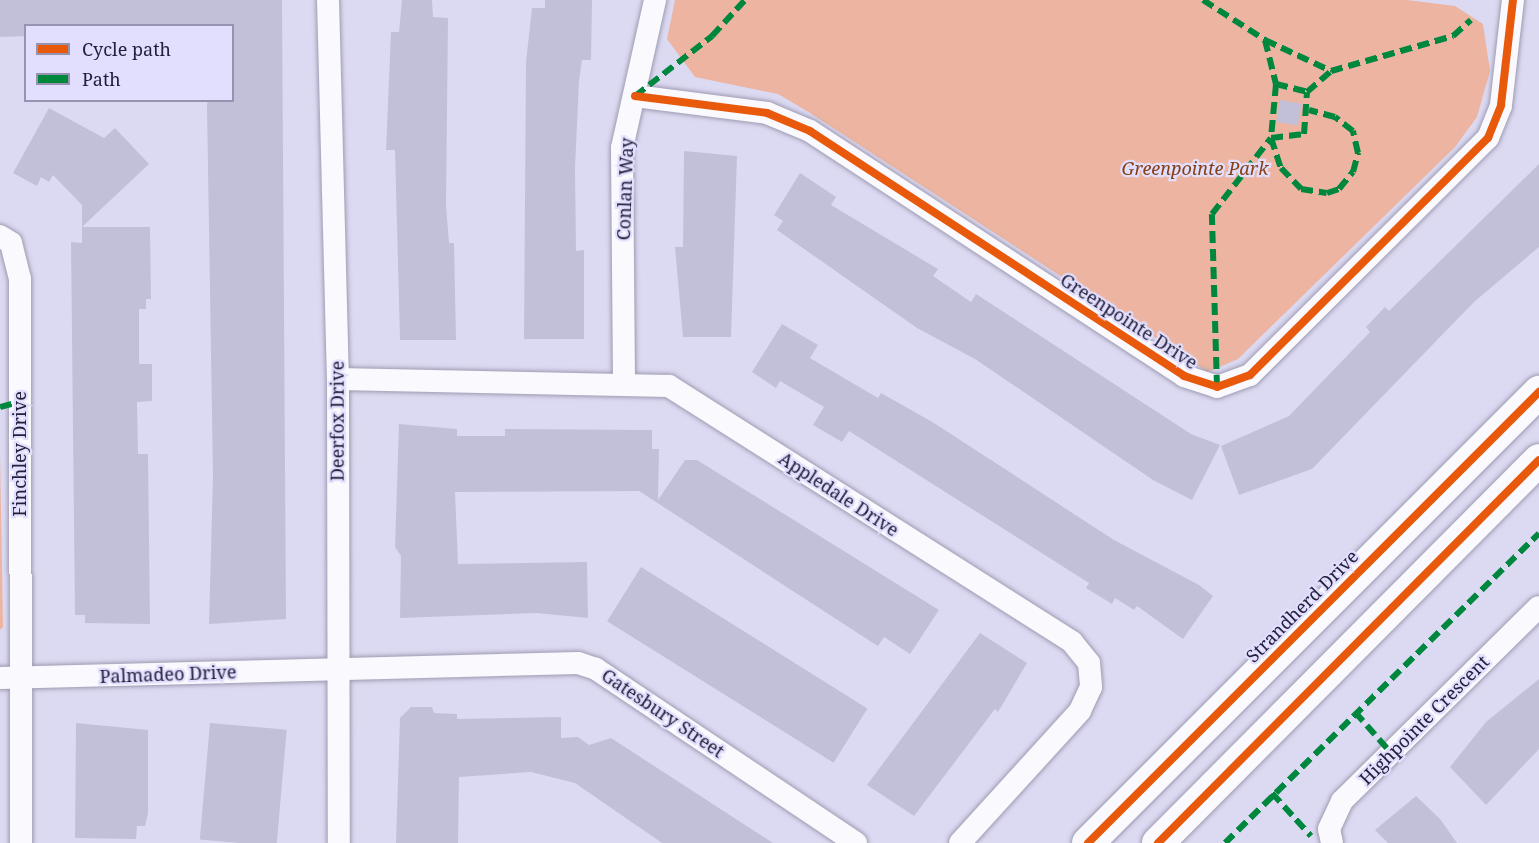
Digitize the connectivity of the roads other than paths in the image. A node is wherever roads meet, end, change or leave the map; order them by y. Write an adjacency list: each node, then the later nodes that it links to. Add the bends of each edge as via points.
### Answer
1 (328, 0): 6 (street, Deerfox Drive)
2 (655, 0): 4 (street, Conlan Way)
3 (1513, 0): 4 (street, Greenpointe Drive, via 1501,105 1488,138 1250,375 1217,387 1184,376 810,131 767,113)
4 (635, 96): 7 (street, Conlan Way, via 622,148)
5 (0, 236): 12 (street, Finchley Drive, via 11,243 20,279)
6 (338, 379): 7 (street, Appledale Drive); 11 (street, Deerfox Drive)
7 (624, 381): 16 (street, Appledale Drive, via 669,386 1072,642 1089,663 1091,687 1080,711)
8 (1539, 392): 17 (main road, Strandherd Drive)
9 (1539, 460): 18 (main road)
10 (1539, 607): 19 (street, Highpointe Crescent, via 1342,801 1329,829)
11 (336, 669): 12 (street, Palmadeo Drive); 14 (street, Deerfox Drive); 15 (street, Gatesbury Street, via 578,663 596,669)
12 (10, 678): 13 (street)
13 (21, 843)
14 (339, 843)
15 (856, 843)
16 (960, 843)
17 (1088, 843)
18 (1158, 843)
19 (1332, 843)

